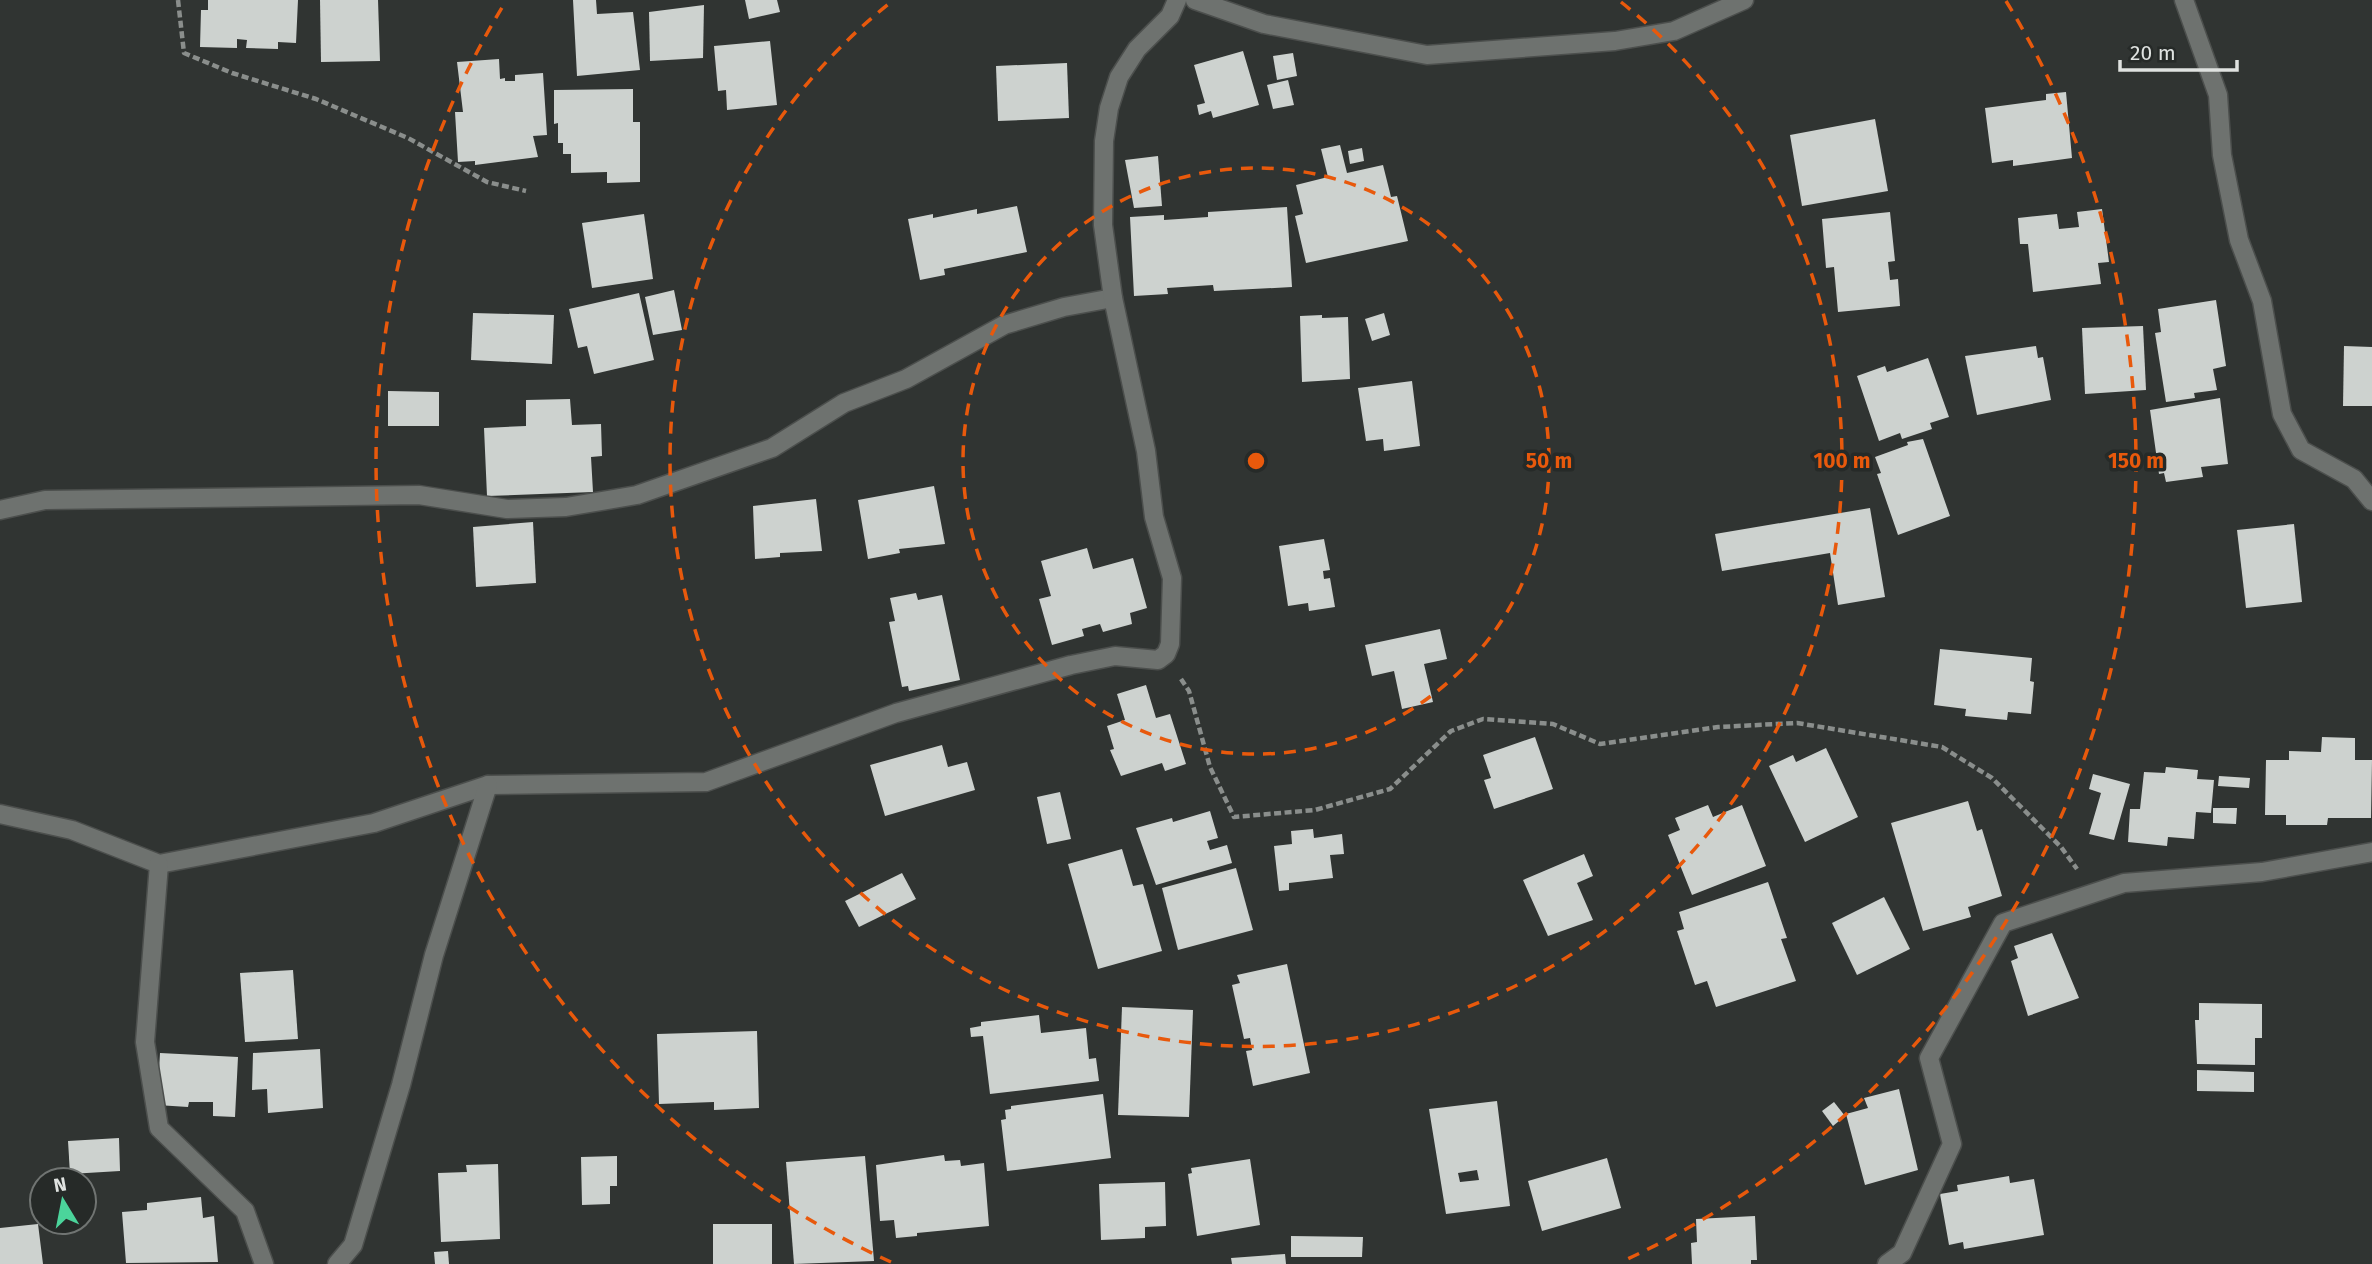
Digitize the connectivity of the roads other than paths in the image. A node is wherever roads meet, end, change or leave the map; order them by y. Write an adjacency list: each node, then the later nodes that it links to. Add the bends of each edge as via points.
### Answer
1 (1177, 0): 5 (street, via 1170,16 1137,49 1119,77 1109,108 1102,225)
2 (1195, 0): 3 (street, via 1264,24 1427,55 1615,41 1674,31)
3 (1744, 0)
4 (2184, 0): 6 (street, via 2218,95 2221,155 2239,240 2262,301 2282,414 2301,450 2354,479)
5 (1114, 298): 7 (street, via 1004,325 906,379 844,403 772,448 637,495 566,508 507,509 419,495 334,494 45,500); 8 (street, via 1142,430 1153,517 1172,578 1172,635 1166,654 1158,660 1115,656 896,713 706,782)
6 (2372, 501)
7 (0, 510)
8 (488, 785): 11 (street, via 374,823); 13 (street, via 434,955 353,1245)
9 (0, 814): 11 (street, via 72,830)
10 (2372, 852): 14 (street, via 2262,872 2124,883 2003,923 1928,1058 1952,1144 1902,1253)
11 (159, 864): 12 (street, via 145,1042 159,1128 245,1212)
12 (264, 1264)
13 (337, 1264)
14 (1887, 1264)

